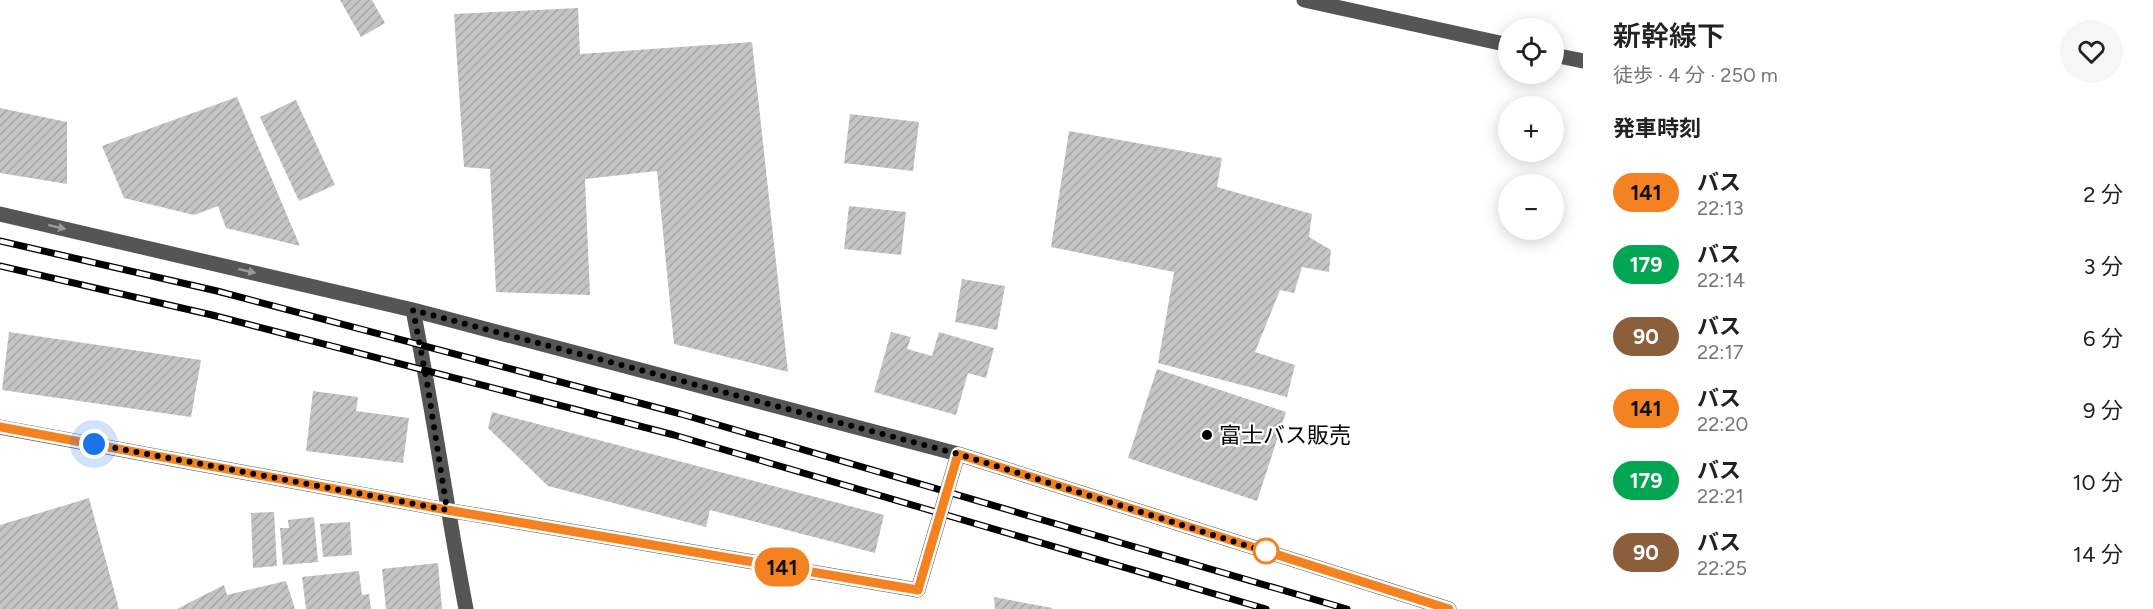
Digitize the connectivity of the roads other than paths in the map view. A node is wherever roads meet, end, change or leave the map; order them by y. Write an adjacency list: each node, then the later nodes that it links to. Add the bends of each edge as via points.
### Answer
1 (1304, 0): 2 (street)
2 (1498, 43)
3 (1564, 57): 4 (street)
4 (1583, 62)
5 (0, 214): 6 (street, one-way to 6)
6 (413, 310): 8 (street); 9 (street)
7 (0, 427): 9 (street)
8 (958, 454): 9 (street, via 918,590); 11 (street)
9 (447, 510): 10 (street)
10 (466, 609)
11 (1449, 609)

